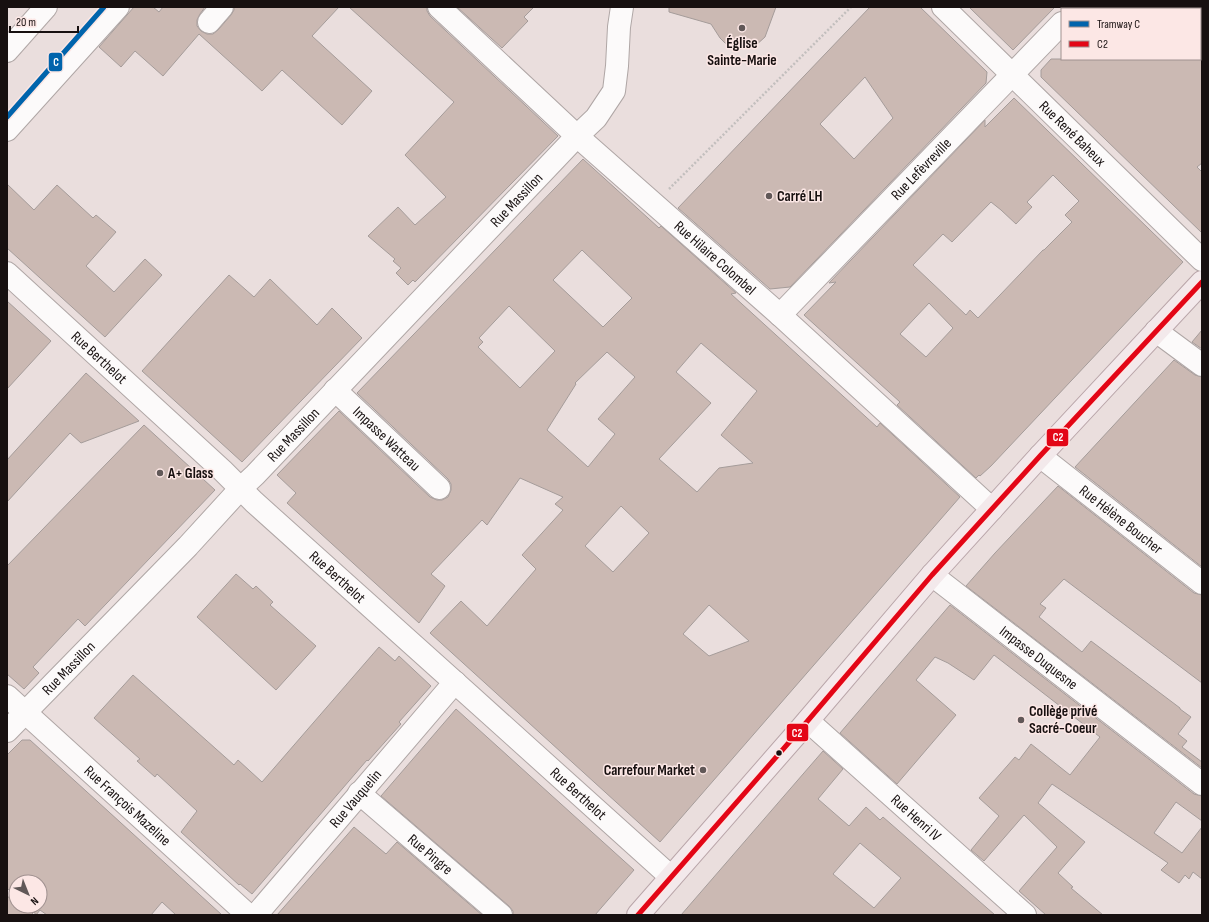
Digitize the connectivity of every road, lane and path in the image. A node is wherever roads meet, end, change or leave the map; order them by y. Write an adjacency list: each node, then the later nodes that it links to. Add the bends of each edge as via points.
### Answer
1 (46, 7): 8 (street)
2 (118, 7): 10 (street)
3 (439, 7): 11 (street, Rue Hilaire Colombel)
4 (622, 7): 11 (street, Rue Massillon, via 614,91 596,118)
5 (851, 7): 12 (path)
6 (942, 7): 9 (street, Rue René Baheux)
7 (1061, 24): 9 (street, Rue Lefèvreville)
8 (7, 51)
9 (1012, 75): 13 (street, Rue René Baheux); 16 (street, Rue Lefèvreville)
10 (7, 130)
11 (577, 136): 12 (street, Rue Hilaire Colombel); 19 (street, Rue Massillon)
12 (654, 204): 16 (street, Rue Hilaire Colombel)
13 (1202, 260)
14 (7, 273): 21 (street, Rue Berthelot)
15 (1202, 282): 17 (main road)
16 (780, 315): 23 (street, Rue Hilaire Colombel)
17 (1156, 331): 18 (street); 20 (main road)
18 (1202, 365)
19 (335, 390): 21 (street, Rue Massillon); 22 (street, Impasse Watteau)
20 (1040, 456): 23 (main road); 25 (street, Rue Hélène Boucher)
21 (241, 488): 26 (street, Rue Berthelot); 28 (street, Rue Massillon, via 188,546)
22 (439, 488)
23 (992, 509): 24 (main road)
24 (932, 575): 29 (main road); 31 (street, Impasse Duquesne)
25 (1202, 583)
26 (455, 682): 32 (street, Rue Vauquelin); 33 (street, Rue Berthelot)
27 (7, 696): 28 (street, Rue François Mazeline)
28 (24, 712): 30 (street, Rue Massillon); 35 (street, Rue François Mazeline)
29 (808, 721): 33 (main road); 34 (street, Rue Henri IV)
30 (7, 730)
31 (1202, 784)
32 (359, 793): 36 (street, Rue Vauquelin); 37 (street, Rue Pingre)
33 (671, 877): 38 (main road)
34 (1018, 913)
35 (248, 915)
36 (256, 915)
37 (501, 915)
38 (638, 915)

